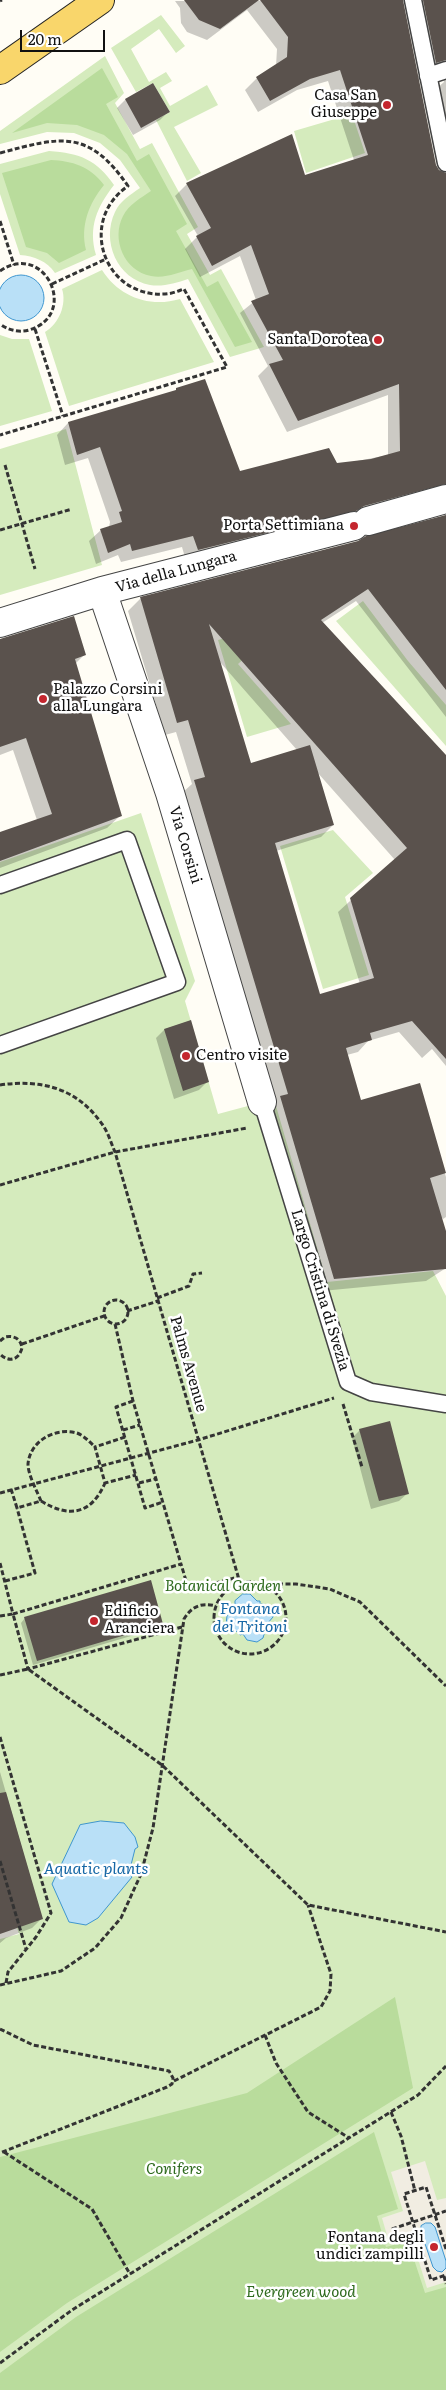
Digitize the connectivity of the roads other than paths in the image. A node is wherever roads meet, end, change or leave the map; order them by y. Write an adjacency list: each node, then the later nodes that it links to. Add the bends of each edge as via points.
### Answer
1 (100, 0): 3 (main road)
2 (413, 0): 5 (lane)
3 (0, 70)
4 (446, 70): 5 (lane)
5 (428, 76): 6 (lane)
6 (446, 163)
7 (446, 500): 8 (street, Via della Lungara)
8 (102, 591): 9 (street, Via della Lungara); 12 (street, Via Corsini, via 170,793)
9 (0, 623)
10 (0, 885): 11 (lane, via 127,840 177,982)
11 (0, 1045)
12 (262, 1102): 13 (lane, Largo Cristina di Svezia, via 348,1382 371,1392)
13 (446, 1404)

